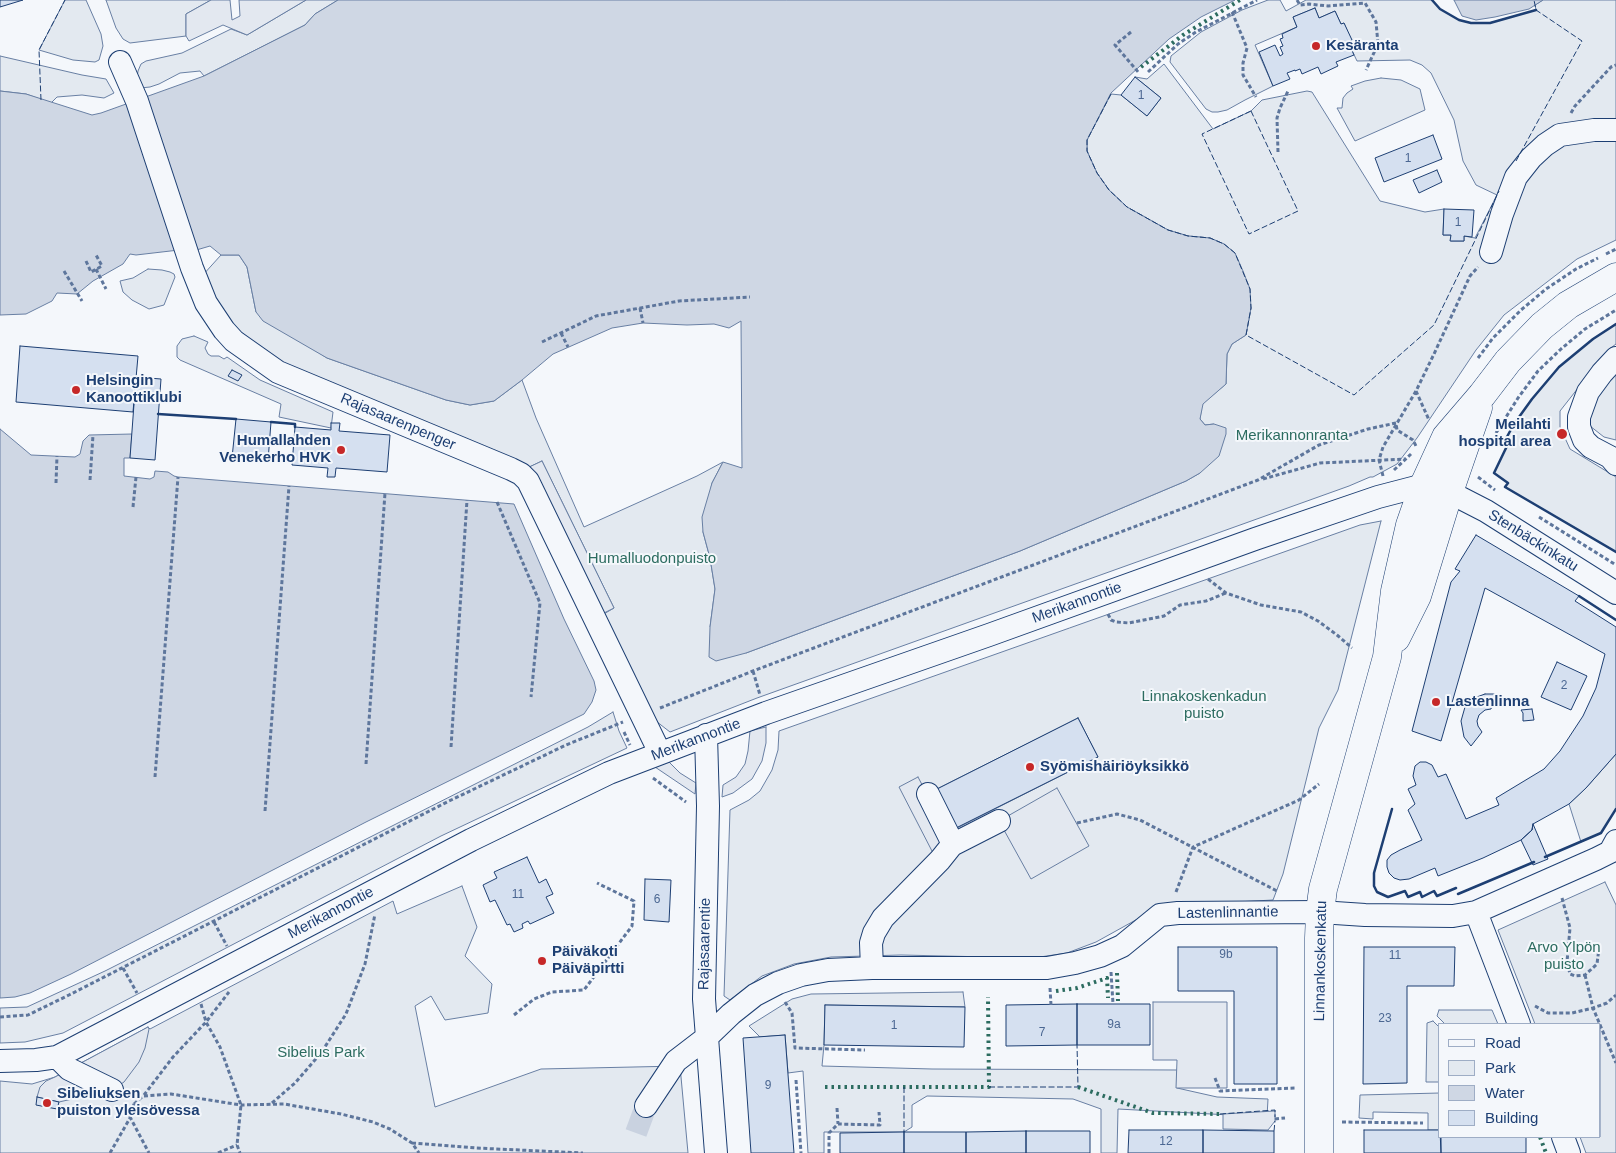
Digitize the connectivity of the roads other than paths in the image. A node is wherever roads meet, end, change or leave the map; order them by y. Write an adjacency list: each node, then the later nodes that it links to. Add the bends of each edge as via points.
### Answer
1 (120, 62): 10 (street, Rajasaarenpenger, via 137,101 192,268 206,303 224,330 234,341 278,372 521,474 528,481)
2 (1616, 130): 3 (street, via 1560,135 1545,145 1516,177)
3 (1492, 252)
4 (1616, 278): 7 (main road, Linnankoskenkatu, via 1568,305 1508,361 1446,437)
5 (1616, 358): 6 (street, via 1588,392 1579,426 1584,440 1591,447)
6 (1614, 459)
7 (1436, 489): 8 (street, Stenbäckinkatu, via 1486,511); 9 (street, Merikannontie, via 1378,497 1255,538); 15 (main road, Linnankoskenkatu, via 1410,525 1395,591 1387,657 1323,889)
8 (1616, 593)
9 (706, 735): 10 (street, Merikannontie); 19 (street, Rajasaarentie)
10 (660, 753): 20 (street, Merikannontie, via 635,756)
11 (928, 794): 13 (street)
12 (998, 821): 13 (street)
13 (952, 845): 17 (street, via 883,918 874,933)
14 (1614, 851): 16 (street, Lastenlinnantie)
15 (1320, 912): 16 (street, Lastenlinnantie, via 1453,916); 17 (street, Lastenlinnantie, via 1160,915 1122,946 1100,956 1047,968); 26 (main road, Linnankoskenkatu)
16 (1476, 912): 18 (street)
17 (872, 968): 19 (street, Lastenlinnantie, via 828,970 778,983 755,995)
18 (1519, 1023)
19 (706, 1038): 23 (street, Lastenlinnantie, via 676,1061); 25 (street, Rajasaarentie)
20 (57, 1057): 21 (street, Merikannontie); 22 (street, via 68,1069)
21 (0, 1061)
22 (112, 1090)
23 (646, 1106)
24 (1563, 1138): 27 (street)
25 (716, 1153)
26 (1319, 1153)
27 (1569, 1153)

